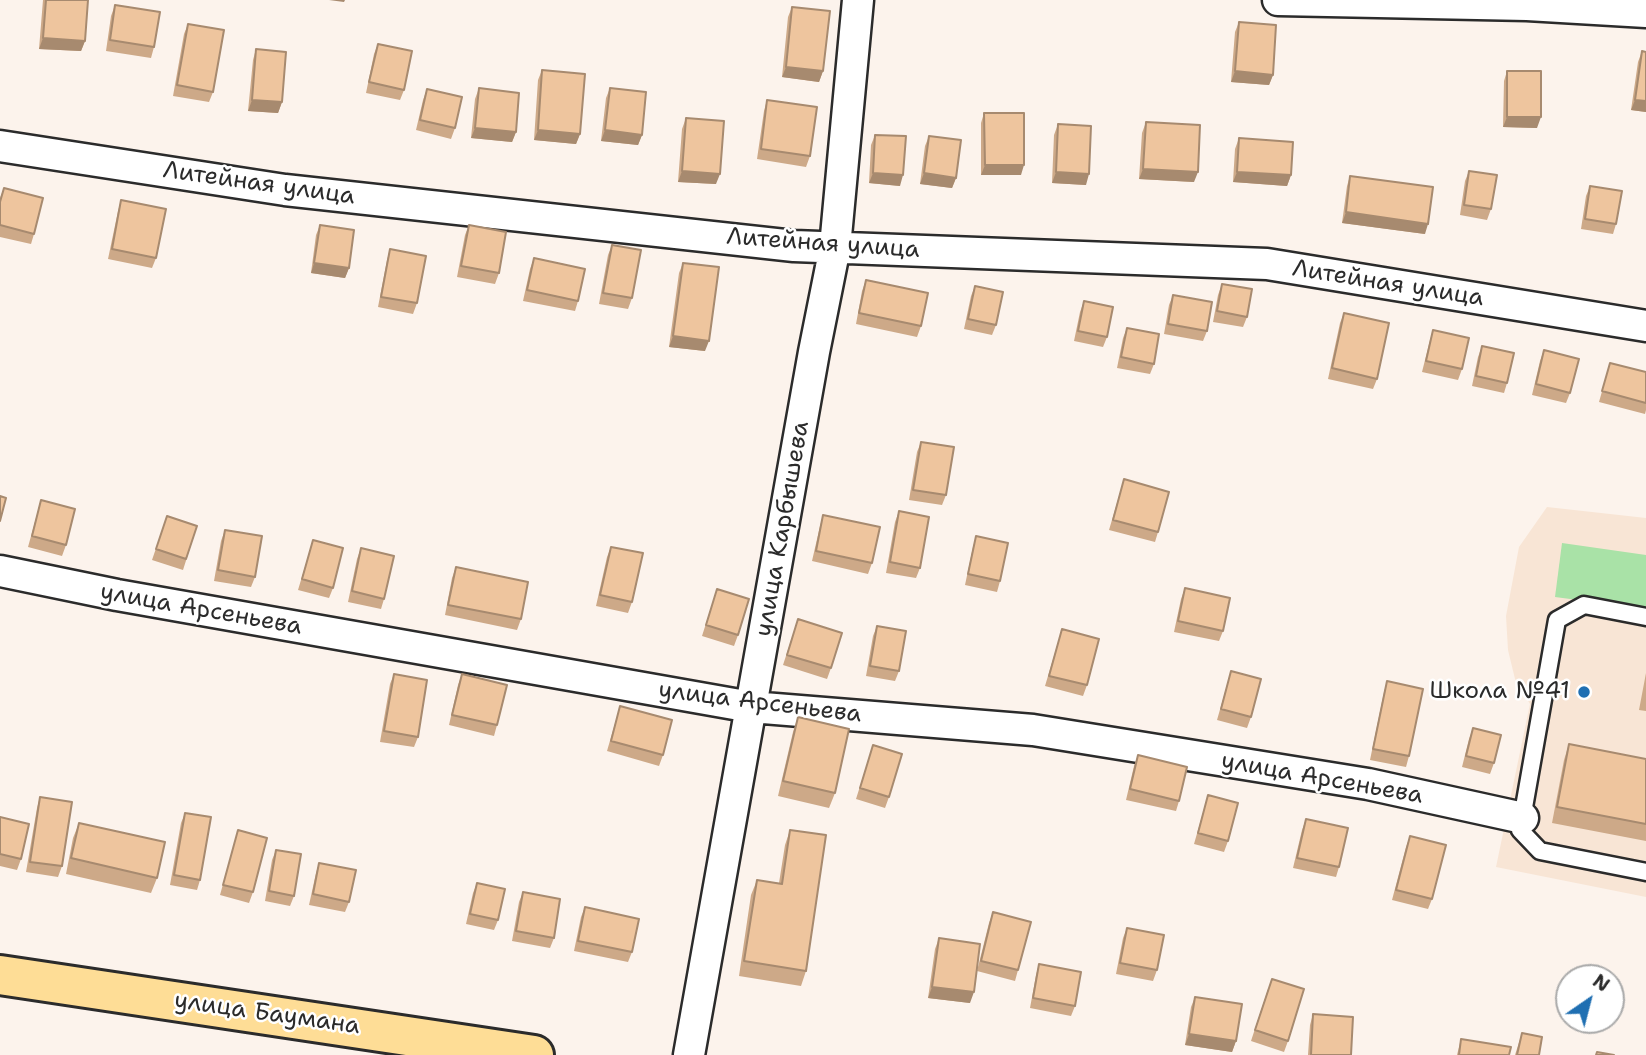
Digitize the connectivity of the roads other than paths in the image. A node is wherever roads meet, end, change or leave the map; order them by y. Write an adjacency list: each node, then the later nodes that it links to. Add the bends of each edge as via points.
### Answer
1 (858, 0): 5 (street, улица Карбышева)
2 (1278, 0): 3 (street)
3 (1646, 12)
4 (0, 146): 5 (street, Литейная улица, via 285,190)
5 (835, 247): 6 (street, Литейная улица, via 1267,264); 9 (street, улица Карбышева)
6 (1646, 326)
7 (0, 571): 9 (street, улица Арсеньева)
8 (1646, 617): 10 (lane, via 1584,605 1557,620)
9 (751, 707): 10 (street, улица Арсеньева, via 1033,730 1368,784); 14 (street, улица Карбышева)
10 (1522, 818): 11 (lane, via 1520,830 1540,851)
11 (1646, 872)
12 (0, 975): 13 (main road, улица Баумана)
13 (534, 1055)
14 (690, 1055)

